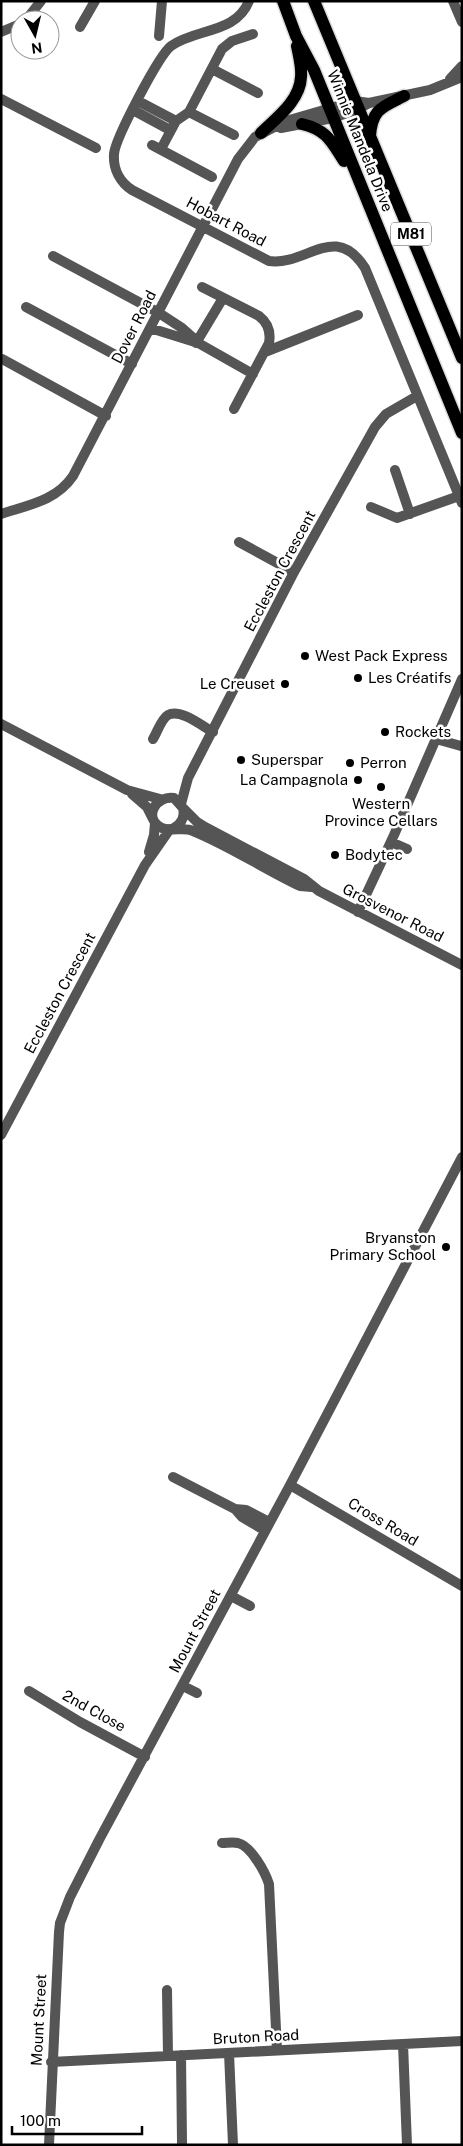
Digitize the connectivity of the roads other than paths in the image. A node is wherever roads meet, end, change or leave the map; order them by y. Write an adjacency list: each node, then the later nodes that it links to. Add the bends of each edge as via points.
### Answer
1 (95, 1): 8 (street)
2 (162, 1): 10 (street)
3 (249, 1): 19 (street, Hobart Road, via 233,22 171,47)
4 (283, 1): 11 (main road, Winnie Mandela Drive / M81)
5 (314, 1): 20 (main road, Winnie Mandela Drive / M81)
6 (453, 1): 7 (street)
7 (462, 22)
8 (80, 27)
9 (253, 34): 13 (street, via 227,45)
10 (159, 36)
11 (296, 36): 22 (main road, Winnie Mandela Drive / M81); 25 (main road, via 300,87)
12 (462, 66): 15 (street)
13 (212, 69): 16 (street); 21 (street)
14 (462, 77): 15 (street)
15 (439, 87): 17 (street)
16 (258, 93)
17 (404, 96): 20 (street); 27 (main road, via 376,111)
18 (1, 99): 28 (street)
19 (135, 105): 24 (street); 31 (street, Hobart Road, via 114,152 115,167 121,180 132,190)
20 (361, 105): 22 (street); 27 (main road, Winnie Mandela Drive / M81)
21 (189, 112): 24 (street); 26 (street)
22 (331, 113): 23 (street); 25 (street, Dover Road, via 295,117); 30 (main road, Winnie Mandela Drive / M81)
23 (302, 124): 25 (street); 30 (main road, via 325,134)
24 (173, 126): 29 (street, via 157,147)
25 (266, 131): 31 (street, Dover Road, via 243,151)
26 (234, 135)
27 (370, 137): 41 (main road, Winnie Mandela Drive / M81)
28 (96, 148)
29 (212, 178)
30 (359, 184): 48 (main road, Winnie Mandela Drive / M81)
31 (204, 227): 36 (street, Dover Road); 45 (street, Hobart Road, via 269,261 287,260 330,246 350,252 359,259)
32 (53, 256): 36 (street)
33 (202, 287): 34 (street)
34 (223, 298): 39 (street); 40 (street, via 265,320 270,338)
35 (26, 307): 43 (street)
36 (158, 313): 38 (street, Dover Road); 39 (street)
37 (358, 315): 40 (street)
38 (150, 328): 39 (street); 43 (street, Dover Road)
39 (198, 343): 44 (street)
40 (265, 352): 44 (street)
41 (462, 358)
42 (2, 359): 47 (street)
43 (132, 364): 47 (street, Dover Road)
44 (253, 374): 46 (street)
45 (417, 396): 50 (street, Hobart Road); 55 (street, Eccleston Crescent, via 386,414 375,427)
46 (234, 409)
47 (106, 416): 52 (street, Dover Road, via 62,490 41,501)
48 (462, 434)
49 (395, 470): 53 (street)
50 (460, 500): 53 (street)
51 (371, 507): 53 (street, via 395,518)
52 (1, 514)
53 (410, 514)
54 (239, 542): 55 (street)
55 (294, 572): 58 (street, Eccleston Crescent)
56 (462, 680): 60 (street)
57 (1, 724): 63 (street)
58 (213, 732): 59 (street, via 176,713 164,719); 62 (street, Eccleston Crescent)
59 (153, 739)
60 (436, 740): 61 (street); 68 (street)
61 (460, 746)
62 (188, 778): 64 (street, Eccleston Crescent); 65 (street, Eccleston Crescent)
63 (127, 790): 64 (street); 66 (street, via 147,807)
64 (164, 798): 65 (street, via 174,798); 66 (street, via 155,805 152,812)
65 (182, 806): 67 (street, via 182,822); 71 (street, Grosvenor Road, via 197,822 304,879)
66 (154, 821): 67 (street, via 159,826); 70 (street, Eccleston Crescent, via 154,835)
67 (172, 829): 70 (street, Eccleston Crescent); 71 (street, Grosvenor Road, via 196,832 300,886)
68 (391, 842): 69 (street); 72 (street)
69 (407, 849)
70 (145, 865): 74 (street, Eccleston Crescent)
71 (312, 887): 72 (street, Grosvenor Road)
72 (358, 912): 73 (street, Grosvenor Road)
73 (462, 965)
74 (1, 1135)
75 (462, 1157): 77 (street, Mount Street)
76 (173, 1477): 78 (street, via 235,1509 242,1517)
77 (290, 1485): 78 (street, Mount Street); 79 (street, Cross Road)
78 (266, 1526): 80 (street, Mount Street)
79 (462, 1586)
80 (231, 1596): 81 (street); 82 (street, Mount Street)
81 (250, 1606)
82 (183, 1686): 84 (street); 85 (street, Mount Street)
83 (29, 1691): 85 (street, 2nd Close)
84 (197, 1693)
85 (145, 1757): 94 (street, Mount Street, via 99,1840 60,1923)
86 (222, 1843): 90 (street, via 240,1844 246,1848 269,1884)
87 (167, 1990): 93 (street)
88 (462, 2041): 89 (street, Bruton Road)
89 (403, 2044): 90 (street, Bruton Road); 98 (street)
90 (277, 2050): 91 (street, Bruton Road)
91 (229, 2053): 92 (street, Bruton Road); 97 (street)
92 (181, 2055): 93 (street, Bruton Road); 95 (street)
93 (168, 2056): 94 (street, Bruton Road)
94 (51, 2062): 96 (street, Mount Street)
95 (182, 2143)
96 (49, 2145)
97 (233, 2145)
98 (407, 2145)

